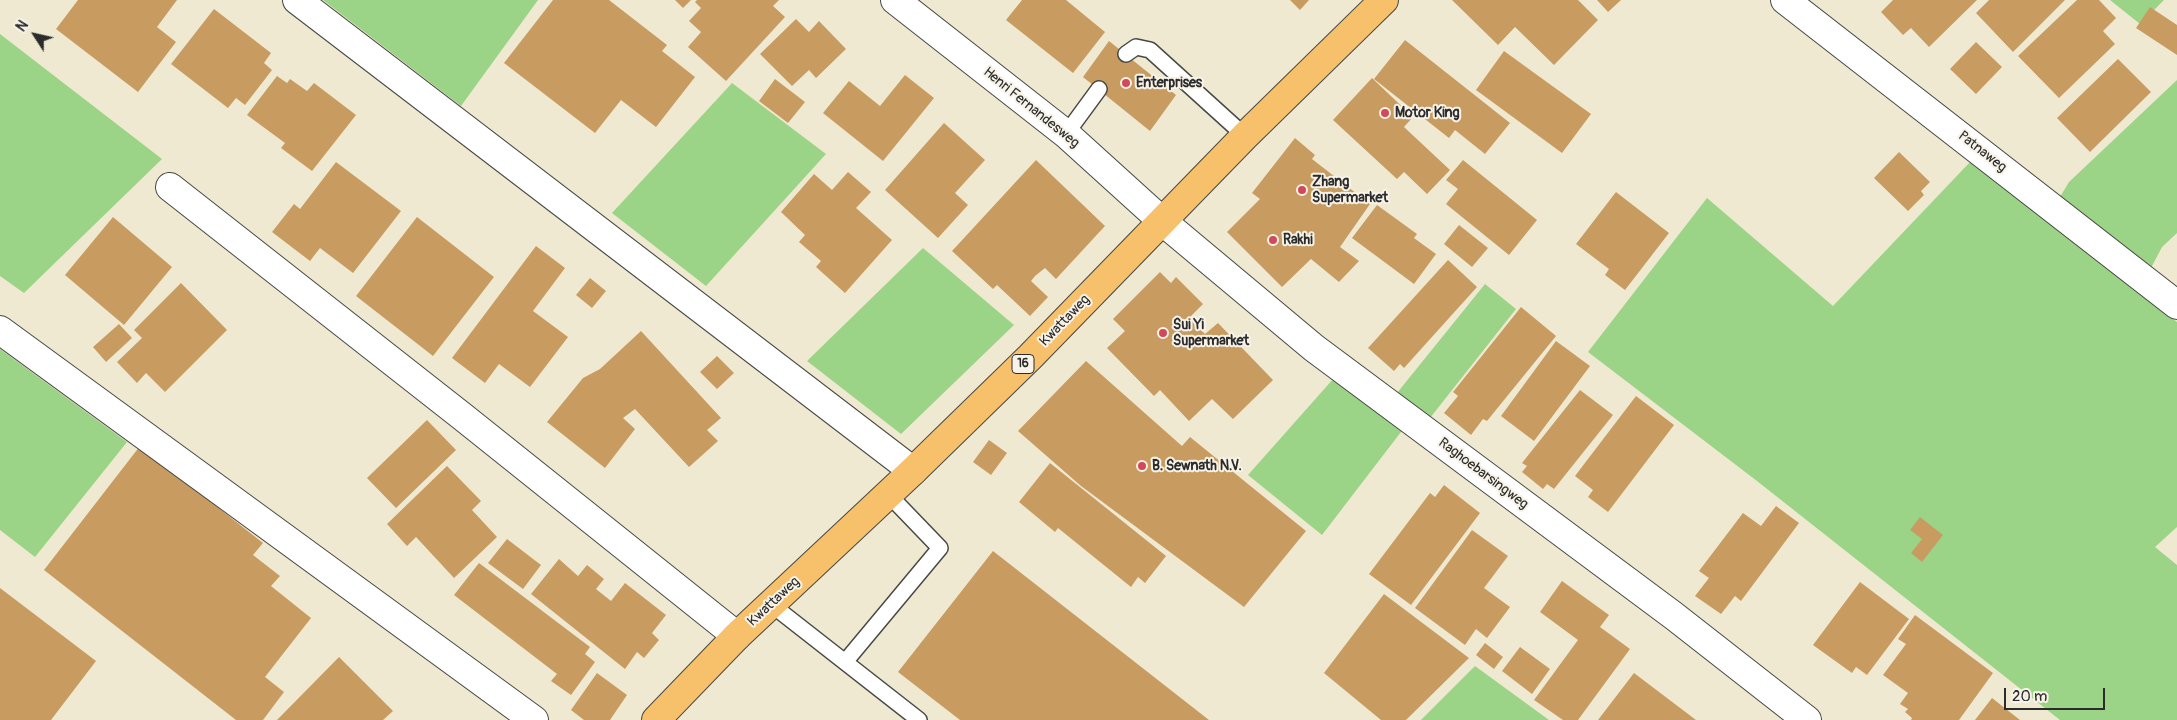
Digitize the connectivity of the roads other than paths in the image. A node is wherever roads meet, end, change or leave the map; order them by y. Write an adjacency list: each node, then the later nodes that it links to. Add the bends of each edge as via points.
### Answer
1 (297, 0): 13 (street)
2 (895, 0): 7 (street, Henri Fernandesweg)
3 (1384, 0): 8 (main road, Kwattaweg / 16)
4 (1785, 0): 11 (street, Patnaweg)
5 (1126, 54): 8 (lane, via 1136,47 1150,50)
6 (1099, 89): 7 (lane)
7 (1066, 134): 10 (street, Henri Fernandesweg)
8 (1245, 136): 10 (main road, Kwattaweg / 16)
9 (170, 187): 16 (street)
10 (1162, 221): 13 (main road, Kwattaweg / 16); 21 (street, Raghoebarsingweg, via 1314,348 1674,616)
11 (2177, 305)
12 (0, 330): 18 (street)
13 (913, 471): 14 (main road, Kwattaweg / 16)
14 (888, 494): 15 (main road, Kwattaweg / 16); 17 (lane, via 940,548)
15 (772, 604): 16 (main road, Kwattaweg / 16); 17 (lane)
16 (737, 636): 19 (main road, Kwattaweg / 16)
17 (845, 662): 20 (lane)
18 (534, 720)
19 (656, 720)
20 (919, 720)
21 (1807, 720)

